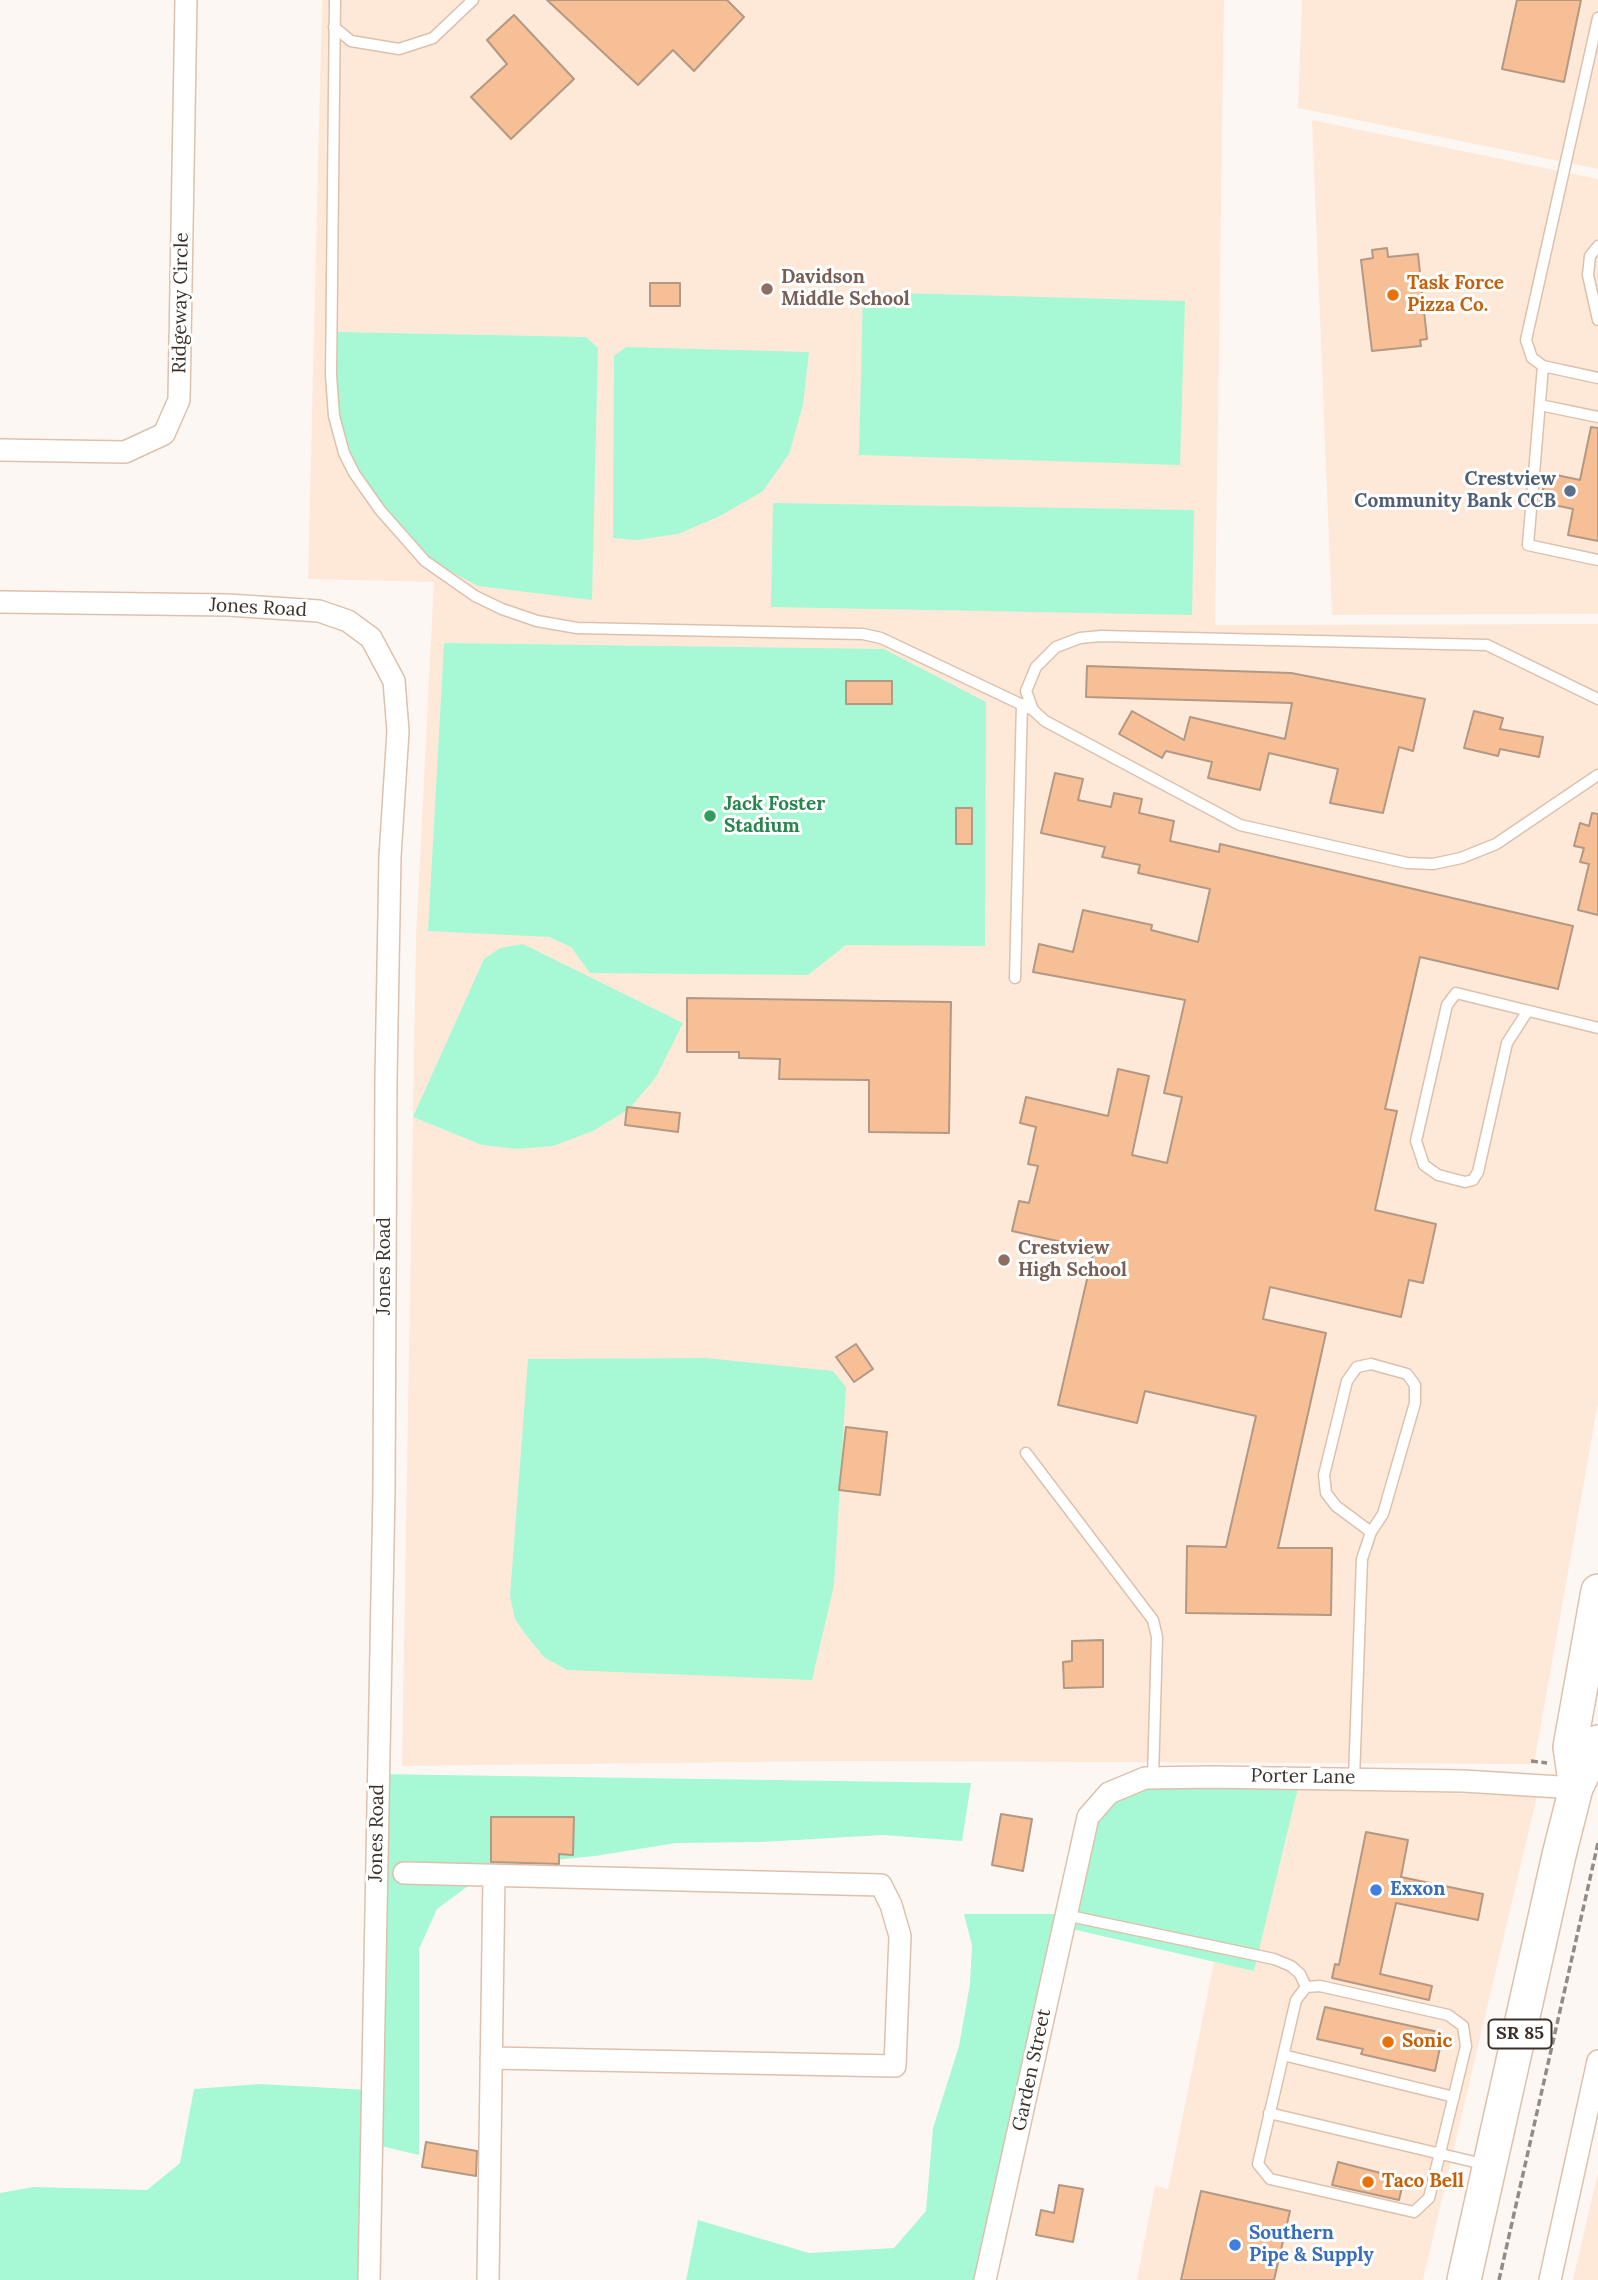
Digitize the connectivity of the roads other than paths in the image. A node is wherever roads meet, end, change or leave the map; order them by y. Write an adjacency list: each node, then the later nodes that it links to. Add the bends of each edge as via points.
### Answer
1 (186, 0): 12 (street, Ridgeway Circle, via 179,400 164,434 125,452)
2 (335, 0): 5 (lane)
3 (473, 0): 5 (lane, via 433,38 399,49 351,41)
4 (1598, 18): 8 (lane, via 1526,340 1532,358)
5 (334, 27): 16 (lane, via 334,416 344,453 360,482 425,561 466,590 537,621 577,628 863,634 881,638)
6 (1598, 246): 7 (lane, via 1590,256 1588,275)
7 (1598, 320)
8 (1543, 366): 9 (lane); 10 (lane)
9 (1598, 378)
10 (1540, 405): 11 (lane); 13 (lane, via 1528,545)
11 (1598, 416)
12 (0, 450)
13 (1598, 560)
14 (0, 602): 41 (street, Jones Road, via 319,611 348,621 372,638 394,681 398,731 390,857)
15 (1598, 699): 17 (lane, via 1487,645 1101,636 1056,647 1036,667 1026,691)
16 (1022, 704): 17 (lane); 19 (lane)
17 (1033, 710): 18 (lane, via 1045,721 1240,825 1407,863 1433,864 1496,844)
18 (1598, 775)
19 (1015, 978)
20 (1527, 1012): 20 (lane, via 1468,993 1456,993 1447,1005 1416,1141 1424,1165 1437,1175 1465,1182 1478,1172 1507,1043); 21 (lane)
21 (1598, 1028)
22 (1026, 1453): 26 (lane, via 1153,1620 1157,1637)
23 (1371, 1532): 23 (lane, via 1383,1514 1415,1403 1415,1385 1407,1374 1371,1364 1357,1367 1347,1381 1324,1475 1326,1493 1336,1506); 27 (lane, via 1362,1559)
24 (1598, 1591): 28 (main road, SR 85, via 1570,1747)
25 (1598, 1742): 28 (main road, SR 85)
26 (1153, 1778): 27 (street, Porter Lane); 29 (street, Porter Lane, via 1124,1785 1100,1800 1088,1816)
27 (1354, 1778): 28 (street, Porter Lane)
28 (1576, 1788): 40 (main road, SR 85)
29 (1078, 1860): 32 (street, Garden Street)
30 (404, 1873): 31 (street)
31 (494, 1877): 35 (street); 35 (street, via 881,1885 900,1936 895,2066)
32 (1065, 1915): 33 (lane, via 1274,1959 1291,1966); 43 (street, Garden Street)
33 (1306, 1987): 34 (lane, via 1296,2000); 37 (lane, via 1320,1986 1456,2019 1467,2036)
34 (1283, 2055): 37 (lane); 38 (lane)
35 (491, 2058): 42 (street)
36 (1597, 2069): 45 (street)
37 (1454, 2097): 39 (lane)
38 (1269, 2113): 39 (lane); 39 (lane, via 1258,2164 1270,2179 1414,2212 1429,2198)
39 (1440, 2154): 40 (lane)
40 (1490, 2166): 44 (main road, SR 85)
41 (369, 2280)
42 (488, 2280)
43 (985, 2280)
44 (1464, 2280)
45 (1550, 2280)

